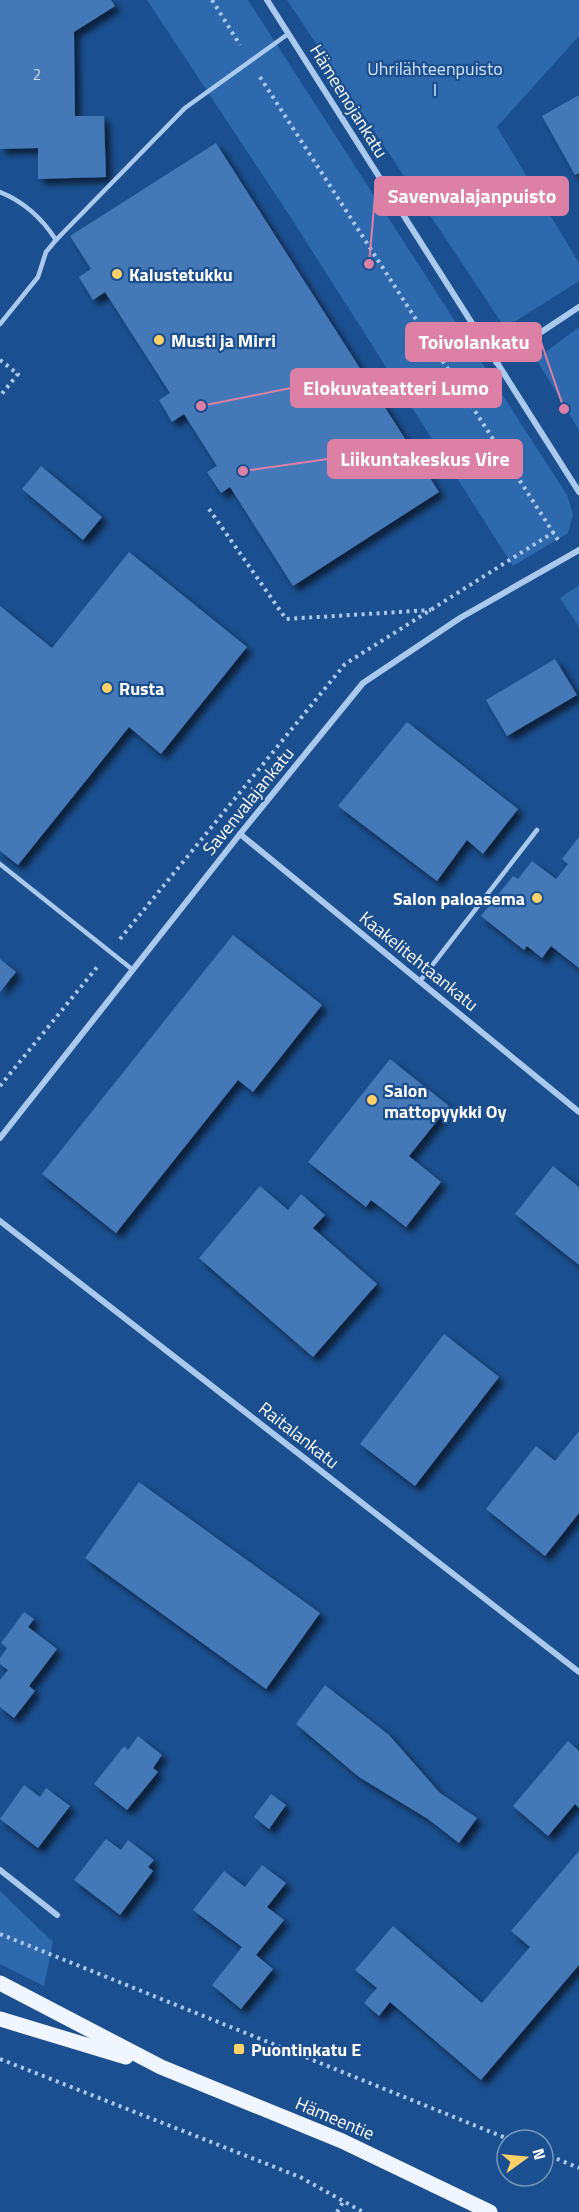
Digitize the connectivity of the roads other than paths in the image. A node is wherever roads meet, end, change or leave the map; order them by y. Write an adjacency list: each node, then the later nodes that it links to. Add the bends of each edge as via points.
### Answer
1 (267, 0): 2 (street, Hämeenojankatu)
2 (288, 34): 4 (lane, via 185,108); 7 (street, Hämeenojankatu)
3 (0, 192): 4 (lane, via 34,212)
4 (56, 240): 6 (lane, via 46,252 38,277)
5 (579, 307): 7 (street)
6 (0, 324)
7 (496, 362): 8 (street, Hämeenojankatu)
8 (579, 492)
9 (579, 550): 11 (street, Savenvalajankatu, via 460,618 363,683)
10 (537, 830): 14 (lane)
11 (240, 834): 13 (street, Savenvalajankatu); 14 (street, Kaakelitehtaankatu)
12 (0, 864): 13 (lane)
13 (133, 970): 16 (street, Savenvalajankatu)
14 (420, 981): 15 (street, Kaakelitehtaankatu)
15 (579, 1112)
16 (0, 1138)
17 (0, 1221): 18 (street, Raitalankatu)
18 (579, 1672)
19 (0, 1870): 20 (street)
20 (57, 1915)
21 (0, 1983): 23 (main road, Hämeentie)
22 (0, 2019): 23 (main road, Hämeentie)
23 (161, 2067): 24 (main road, Hämeentie, via 342,2141)
24 (490, 2212)

